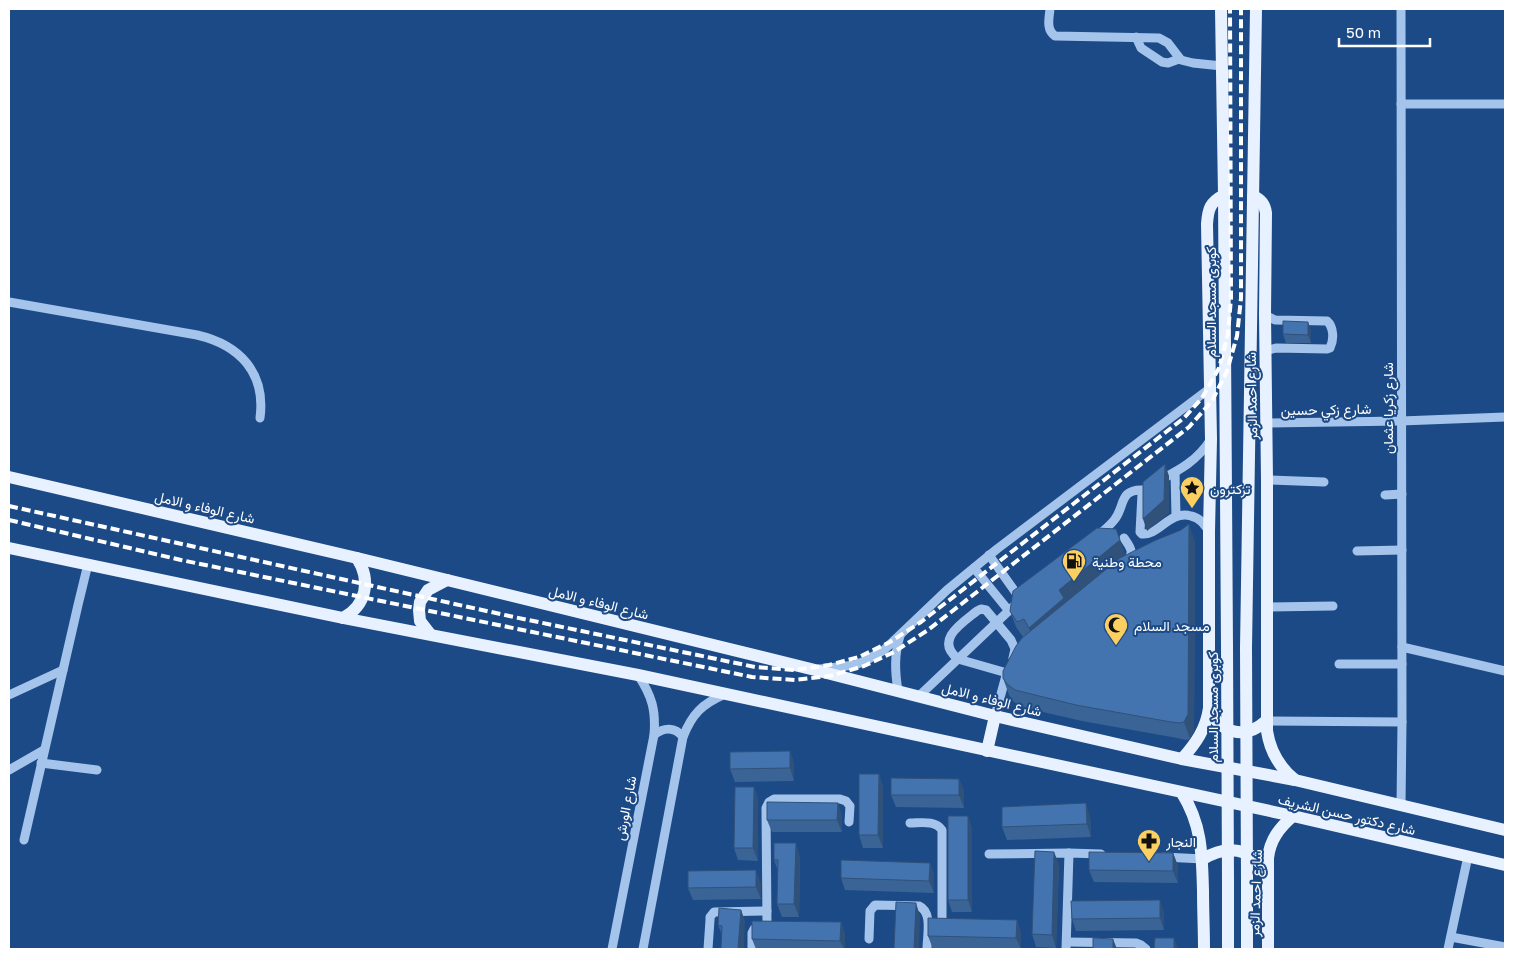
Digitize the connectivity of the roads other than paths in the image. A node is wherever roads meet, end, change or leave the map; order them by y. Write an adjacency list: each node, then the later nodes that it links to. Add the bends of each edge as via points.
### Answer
1 (1050, 9): 5 (street, via 1049,29 1056,36)
2 (1220, 9): 7 (main road)
3 (1256, 9): 11 (main road)
4 (1401, 9): 8 (street, شارع زكريا عثمان)
5 (1136, 37): 6 (street, via 1164,40); 6 (street, via 1141,48 1162,62)
6 (1178, 59): 7 (street)
7 (1222, 66): 10 (main road)
8 (1401, 104): 9 (street); 22 (street, شارع زكريا عثمان)
9 (1505, 104)
10 (1224, 196): 19 (main road, via 1210,206 1207,224); 111 (main road, كوبرى مسجد السلام, bridge)
11 (1253, 196): 13 (main road, شارع احمد الزمر, via 1261,200 1266,209); 112 (main road, bridge, via 1246,648)
12 (9, 302): 21 (street, via 216,340 242,358 255,376 261,396)
13 (1265, 315): 14 (street, via 1275,320); 18 (main road, شارع احمد الزمر)
14 (1294, 320): 15 (street); 16 (street)
15 (1308, 320): 17 (street); 18 (street, via 1329,323 1332,328 1330,348 1293,346)
16 (1294, 330)
17 (1308, 330)
18 (1265, 351): 23 (main road, شارع احمد الزمر)
19 (1209, 389): 24 (main road); 41 (street)
20 (1505, 417): 22 (street, شارع زكي حسين)
21 (260, 418)
22 (1401, 422): 23 (street, شارع زكي حسين); 30 (street, شارع زكريا عثمان)
23 (1266, 424): 27 (main road, شارع احمد الزمر)
24 (1211, 439): 25 (street, via 1196,458); 34 (main road)
25 (1175, 472): 29 (street); 32 (street)
26 (9, 477): 42 (main road, شارع الوفاء و الامل)
27 (1268, 480): 28 (street); 50 (main road, شارع احمد الزمر)
28 (1324, 482)
29 (1143, 490): 33 (street, via 1133,491 1125,497 1116,518); 35 (street)
30 (1402, 494): 31 (street); 39 (street, شارع زكريا عثمان)
31 (1385, 495)
32 (1176, 516): 34 (street, via 1195,517); 35 (street, via 1148,534)
33 (1105, 529): 36 (street); 37 (street)
34 (1209, 531): 69 (main road)
35 (1140, 532): 36 (street, via 1133,538)
36 (1124, 538): 44 (street, via 1132,552)
37 (1090, 542)
38 (9, 548): 43 (main road)
39 (1402, 550): 40 (street); 56 (street, شارع زكريا عثمان)
40 (1357, 551)
41 (989, 555): 45 (street); 48 (street)
42 (358, 558): 46 (main road, شارع الوفاء و الامل); 52 (main road, via 364,572 365,588 360,603)
43 (88, 564): 52 (main road); 60 (street)
44 (1120, 567)
45 (974, 568): 51 (street); 54 (street)
46 (447, 580): 55 (main road, via 428,590 420,602 420,621); 61 (main road, شارع الوفاء و الامل)
47 (1028, 593): 48 (street)
48 (1021, 600): 51 (street)
49 (1333, 606): 50 (street)
50 (1267, 607): 71 (main road, شارع احمد الزمر)
51 (1009, 611): 53 (street)
52 (343, 618): 55 (main road)
53 (997, 622): 57 (street); 57 (street, via 981,609 953,631 950,650); 63 (street, via 1015,649)
54 (901, 633): 61 (street, via 884,650 866,661); 65 (street, via 895,658)
55 (430, 634): 64 (main road)
56 (1402, 647): 59 (street, شارع زكريا عثمان); 62 (street)
57 (958, 659): 63 (street); 68 (street)
58 (1339, 664): 59 (street)
59 (1402, 664): 72 (street, شارع زكريا عثمان)
60 (63, 670): 67 (street); 75 (street)
61 (815, 670): 65 (main road, شارع الوفاء و الامل)
62 (1505, 671)
63 (1006, 673): 70 (street)
64 (638, 675): 66 (main road); 73 (street, شارع الورش, via 653,703)
65 (898, 691): 68 (main road, شارع الوفاء و الامل)
66 (725, 694): 74 (street, via 698,710); 76 (main road)
67 (9, 695)
68 (919, 696): 70 (main road, شارع الوفاء و الامل)
69 (1209, 708): 71 (main road, via 1221,726 1234,732 1255,730); 77 (main road, via 1202,733)
70 (994, 716): 76 (main road); 77 (main road, شارع الوفاء و الامل)
71 (1266, 721): 72 (street); 81 (main road, شارع احمد الزمر, via 1271,750 1281,767)
72 (1402, 722): 83 (street, شارع زكريا عثمان)
73 (654, 735): 74 (street, via 667,728); 104 (street, شارع الورش)
74 (683, 737): 105 (street)
75 (44, 750): 78 (street); 79 (street)
76 (987, 751): 82 (main road)
77 (1182, 759): 81 (main road, شارع دكتور حسن الشريف)
78 (41, 763): 80 (street); 88 (street)
79 (9, 770)
80 (97, 770)
81 (1295, 780): 83 (main road, شارع دكتور حسن الشريف)
82 (1182, 793): 84 (main road, شارع دكتور حسن الشريف); 94 (main road, via 1198,829)
83 (1401, 806): 87 (main road, شارع دكتور حسن الشريف)
84 (1293, 816): 92 (main road, شارع دكتور حسن الشريف); 96 (main road, شارع احمد الزمر, via 1272,842)
85 (849, 822): 97 (street, via 850,806 840,798 774,799 768,802)
86 (910, 823): 98 (street, via 934,823 942,830 947,923)
87 (1505, 830)
88 (24, 840)
89 (1069, 853): 90 (street); 91 (street); 101 (street)
90 (989, 854)
91 (1107, 855)
92 (1468, 856): 95 (main road, شارع دكتور حسن الشريف); 99 (street)
93 (1154, 857): 94 (street)
94 (1202, 859): 96 (main road, via 1226,850 1242,852 1257,860); 110 (main road)
95 (1505, 865)
96 (1268, 872): 113 (main road, شارع احمد الزمر)
97 (767, 911): 106 (street, via 714,912 710,916); 107 (street, via 772,926 758,926 753,930)
98 (928, 922): 100 (street, via 927,912 919,906 875,905 870,911); 108 (street)
99 (1451, 937): 103 (street); 114 (street)
100 (869, 938)
101 (1066, 946): 102 (street)
102 (1086, 946): 109 (street, via 1136,943)
103 (1505, 947)
104 (612, 949)
105 (643, 949)
106 (708, 949)
107 (752, 949)
108 (927, 949)
109 (1146, 949)
110 (1204, 949)
111 (1228, 949)
112 (1247, 949)
113 (1268, 949)
114 (1448, 949)

